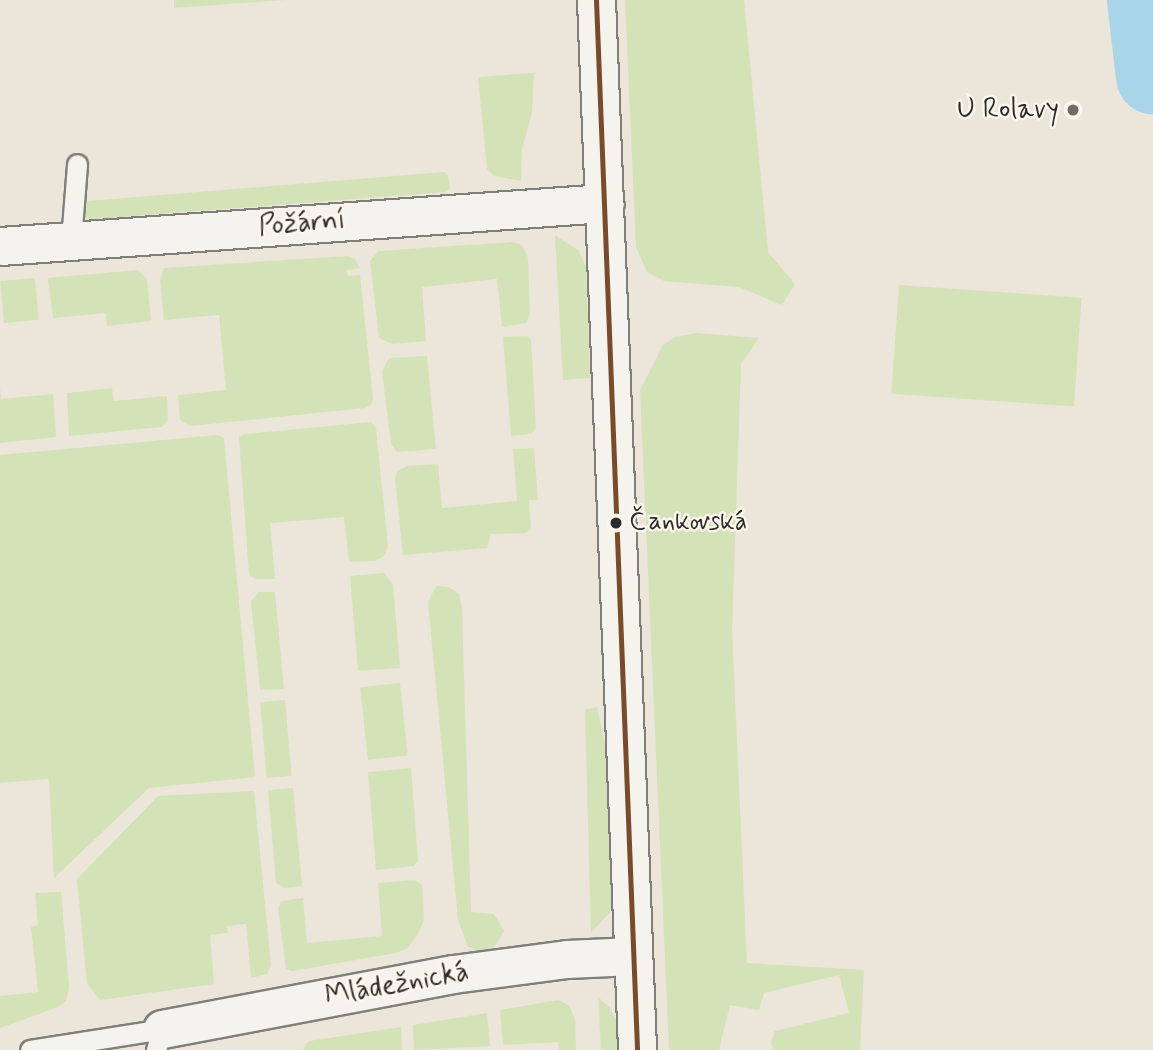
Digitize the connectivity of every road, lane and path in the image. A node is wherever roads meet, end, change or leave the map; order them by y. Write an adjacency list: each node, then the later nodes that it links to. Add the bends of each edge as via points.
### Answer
1 (596, 0): 3 (street)
2 (76, 164): 4 (lane)
3 (604, 203): 4 (street, Požární); 6 (street)
4 (71, 241): 5 (street, Požární)
5 (0, 246)
6 (634, 956): 7 (street, Mládežnická, via 567,959 453,974); 9 (street)
7 (159, 1040): 8 (lane, Mládežnická)
8 (30, 1050)
9 (637, 1050)

